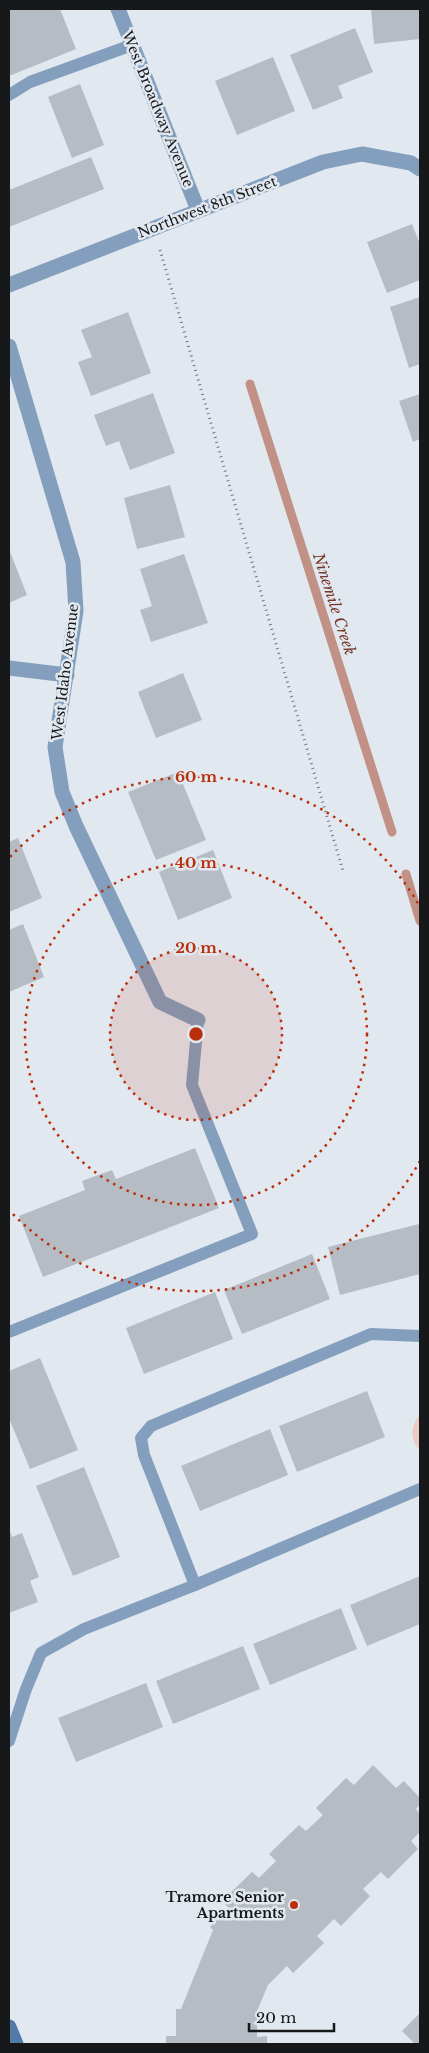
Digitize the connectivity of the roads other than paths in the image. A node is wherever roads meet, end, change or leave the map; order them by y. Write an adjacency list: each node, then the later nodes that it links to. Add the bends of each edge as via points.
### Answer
1 (118, 9): 2 (street, West Broadway Avenue)
2 (132, 45): 3 (lane, via 30,82); 5 (street, West Broadway Avenue)
3 (9, 95)
4 (415, 166): 5 (street, Northwest 8th Street, via 362,154 323,162)
5 (198, 210): 6 (street, Northwest 8th Street)
6 (9, 285)
7 (9, 346): 9 (street, West Idaho Avenue, via 73,562 76,612)
8 (9, 668): 9 (street)
9 (66, 674): 10 (street, West Idaho Avenue, via 55,747 62,792 160,1002)
10 (198, 1020): 11 (lane, via 192,1085 252,1234)
11 (9, 1332)
12 (420, 1336): 14 (lane, via 372,1334 150,1426 141,1438 144,1456)
13 (420, 1490): 14 (lane)
14 (195, 1585): 15 (lane, via 84,1629 41,1653)
15 (9, 1741)
16 (9, 2027): 17 (street)
17 (16, 2044)

